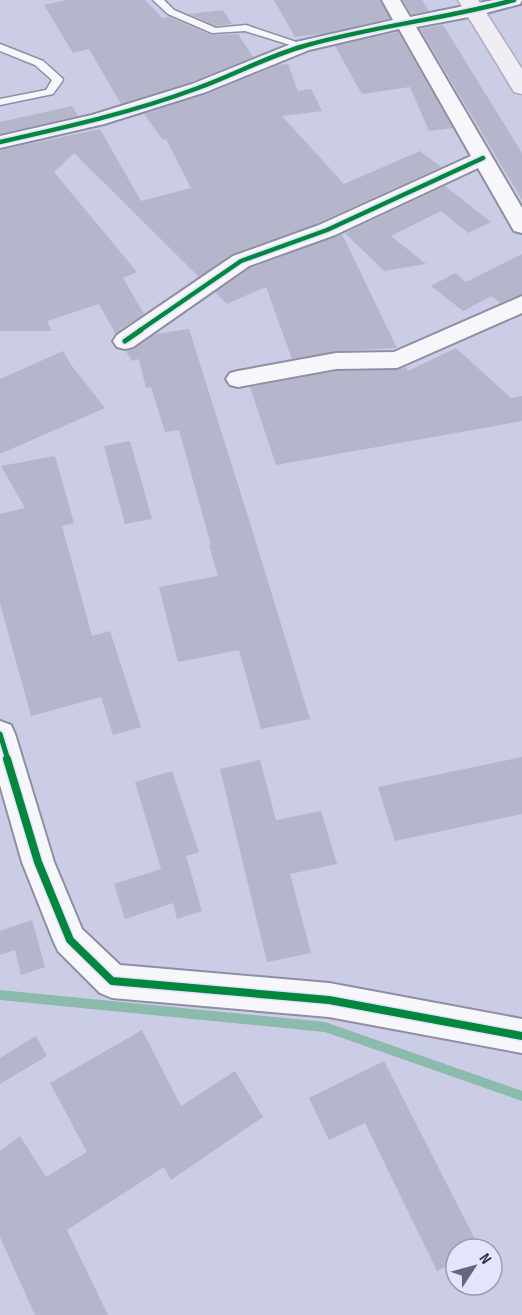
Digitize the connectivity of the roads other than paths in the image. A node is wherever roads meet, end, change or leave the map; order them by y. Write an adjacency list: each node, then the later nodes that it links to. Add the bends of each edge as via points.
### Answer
1 (158, 0): 6 (lane, via 196,25 215,31 246,28)
2 (391, 0): 5 (street)
3 (514, 0): 4 (street)
4 (471, 5): 5 (street, via 421,21); 8 (main road)
5 (402, 22): 6 (street); 11 (street)
6 (303, 46): 10 (street, via 189,91 97,120)
7 (0, 47): 9 (lane, via 39,63 58,80 49,92)
8 (522, 87)
9 (0, 102)
10 (0, 142)
11 (483, 158): 12 (street); 14 (street, via 327,230 241,261)
12 (522, 226)
13 (522, 304): 15 (street, via 397,360 336,361)
14 (125, 341)
15 (238, 379)
16 (0, 734): 17 (street, via 38,862 70,940 112,981 329,1000)
17 (522, 1036)

